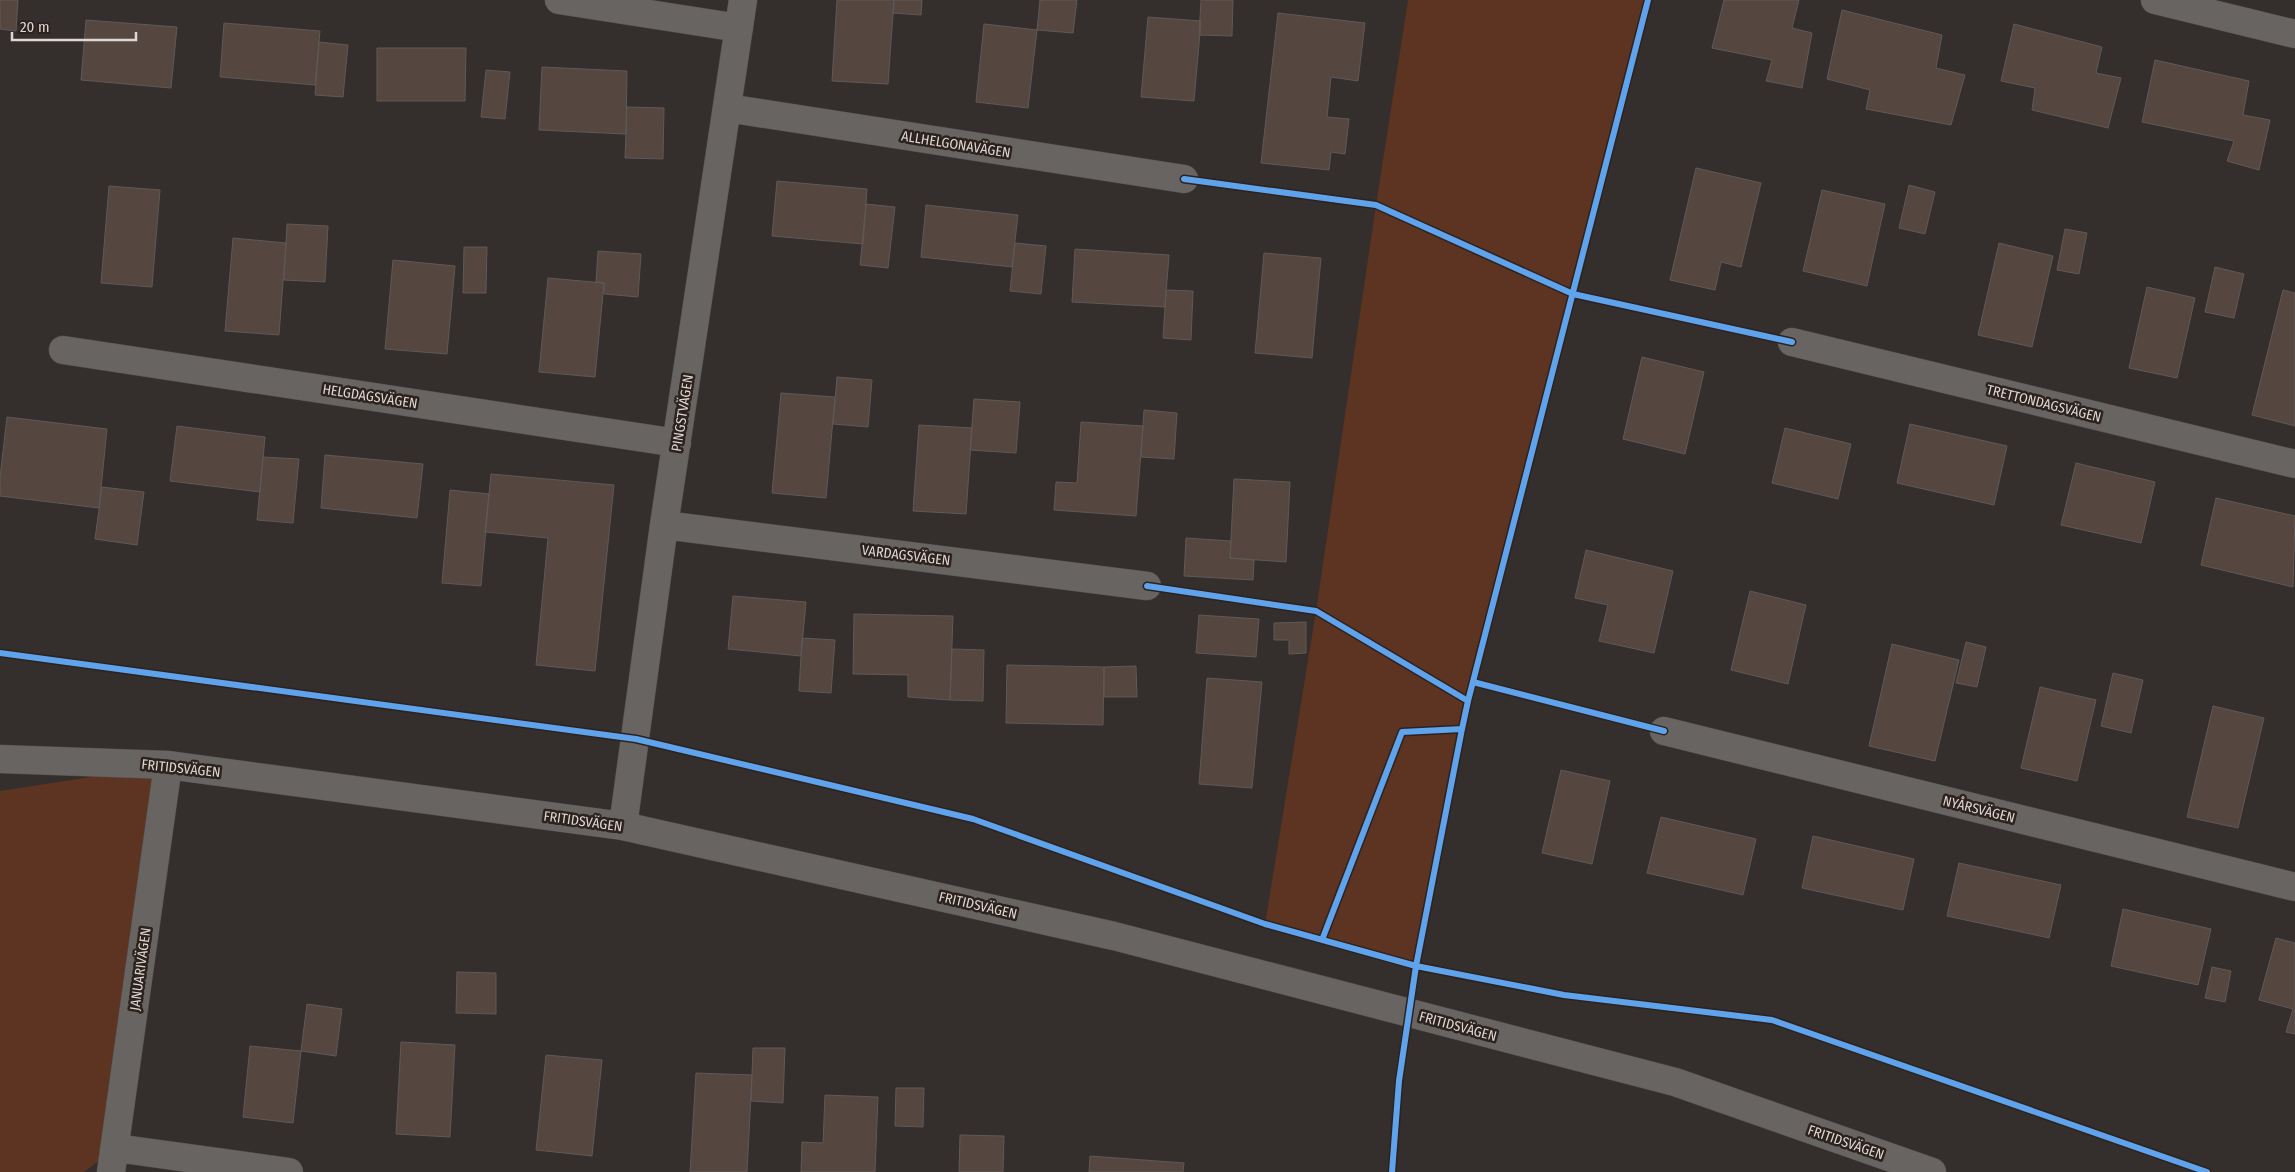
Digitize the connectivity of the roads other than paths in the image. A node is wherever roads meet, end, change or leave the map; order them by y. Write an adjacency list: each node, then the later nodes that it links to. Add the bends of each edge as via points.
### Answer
1 (559, 0): 4 (street)
2 (743, 0): 4 (street, PINGSTVÄGEN)
3 (2155, 0): 5 (street)
4 (739, 28): 6 (street, PINGSTVÄGEN)
5 (2295, 34)
6 (727, 108): 7 (street, ALLHELGONAVÄGEN); 10 (street, PINGSTVÄGEN)
7 (1184, 179)
8 (1792, 342): 11 (street, TRETTONDAGSVÄGEN)
9 (63, 350): 10 (street, HELGDAGSVÄGEN)
10 (678, 443): 12 (street, PINGSTVÄGEN)
11 (2295, 464)
12 (664, 525): 13 (street, VARDAGSVÄGEN); 17 (street, PINGSTVÄGEN)
13 (1147, 586)
14 (1664, 730): 18 (street, NYÅRSVÄGEN)
15 (0, 759): 16 (street, FRITIDSVÄGEN)
16 (168, 765): 17 (street, FRITIDSVÄGEN); 19 (street, JANUARIVÄGEN)
17 (623, 826): 21 (street, FRITIDSVÄGEN, via 1114,936 1675,1082)
18 (2295, 887)
19 (114, 1160): 20 (street)
20 (289, 1172)
21 (1932, 1172)

